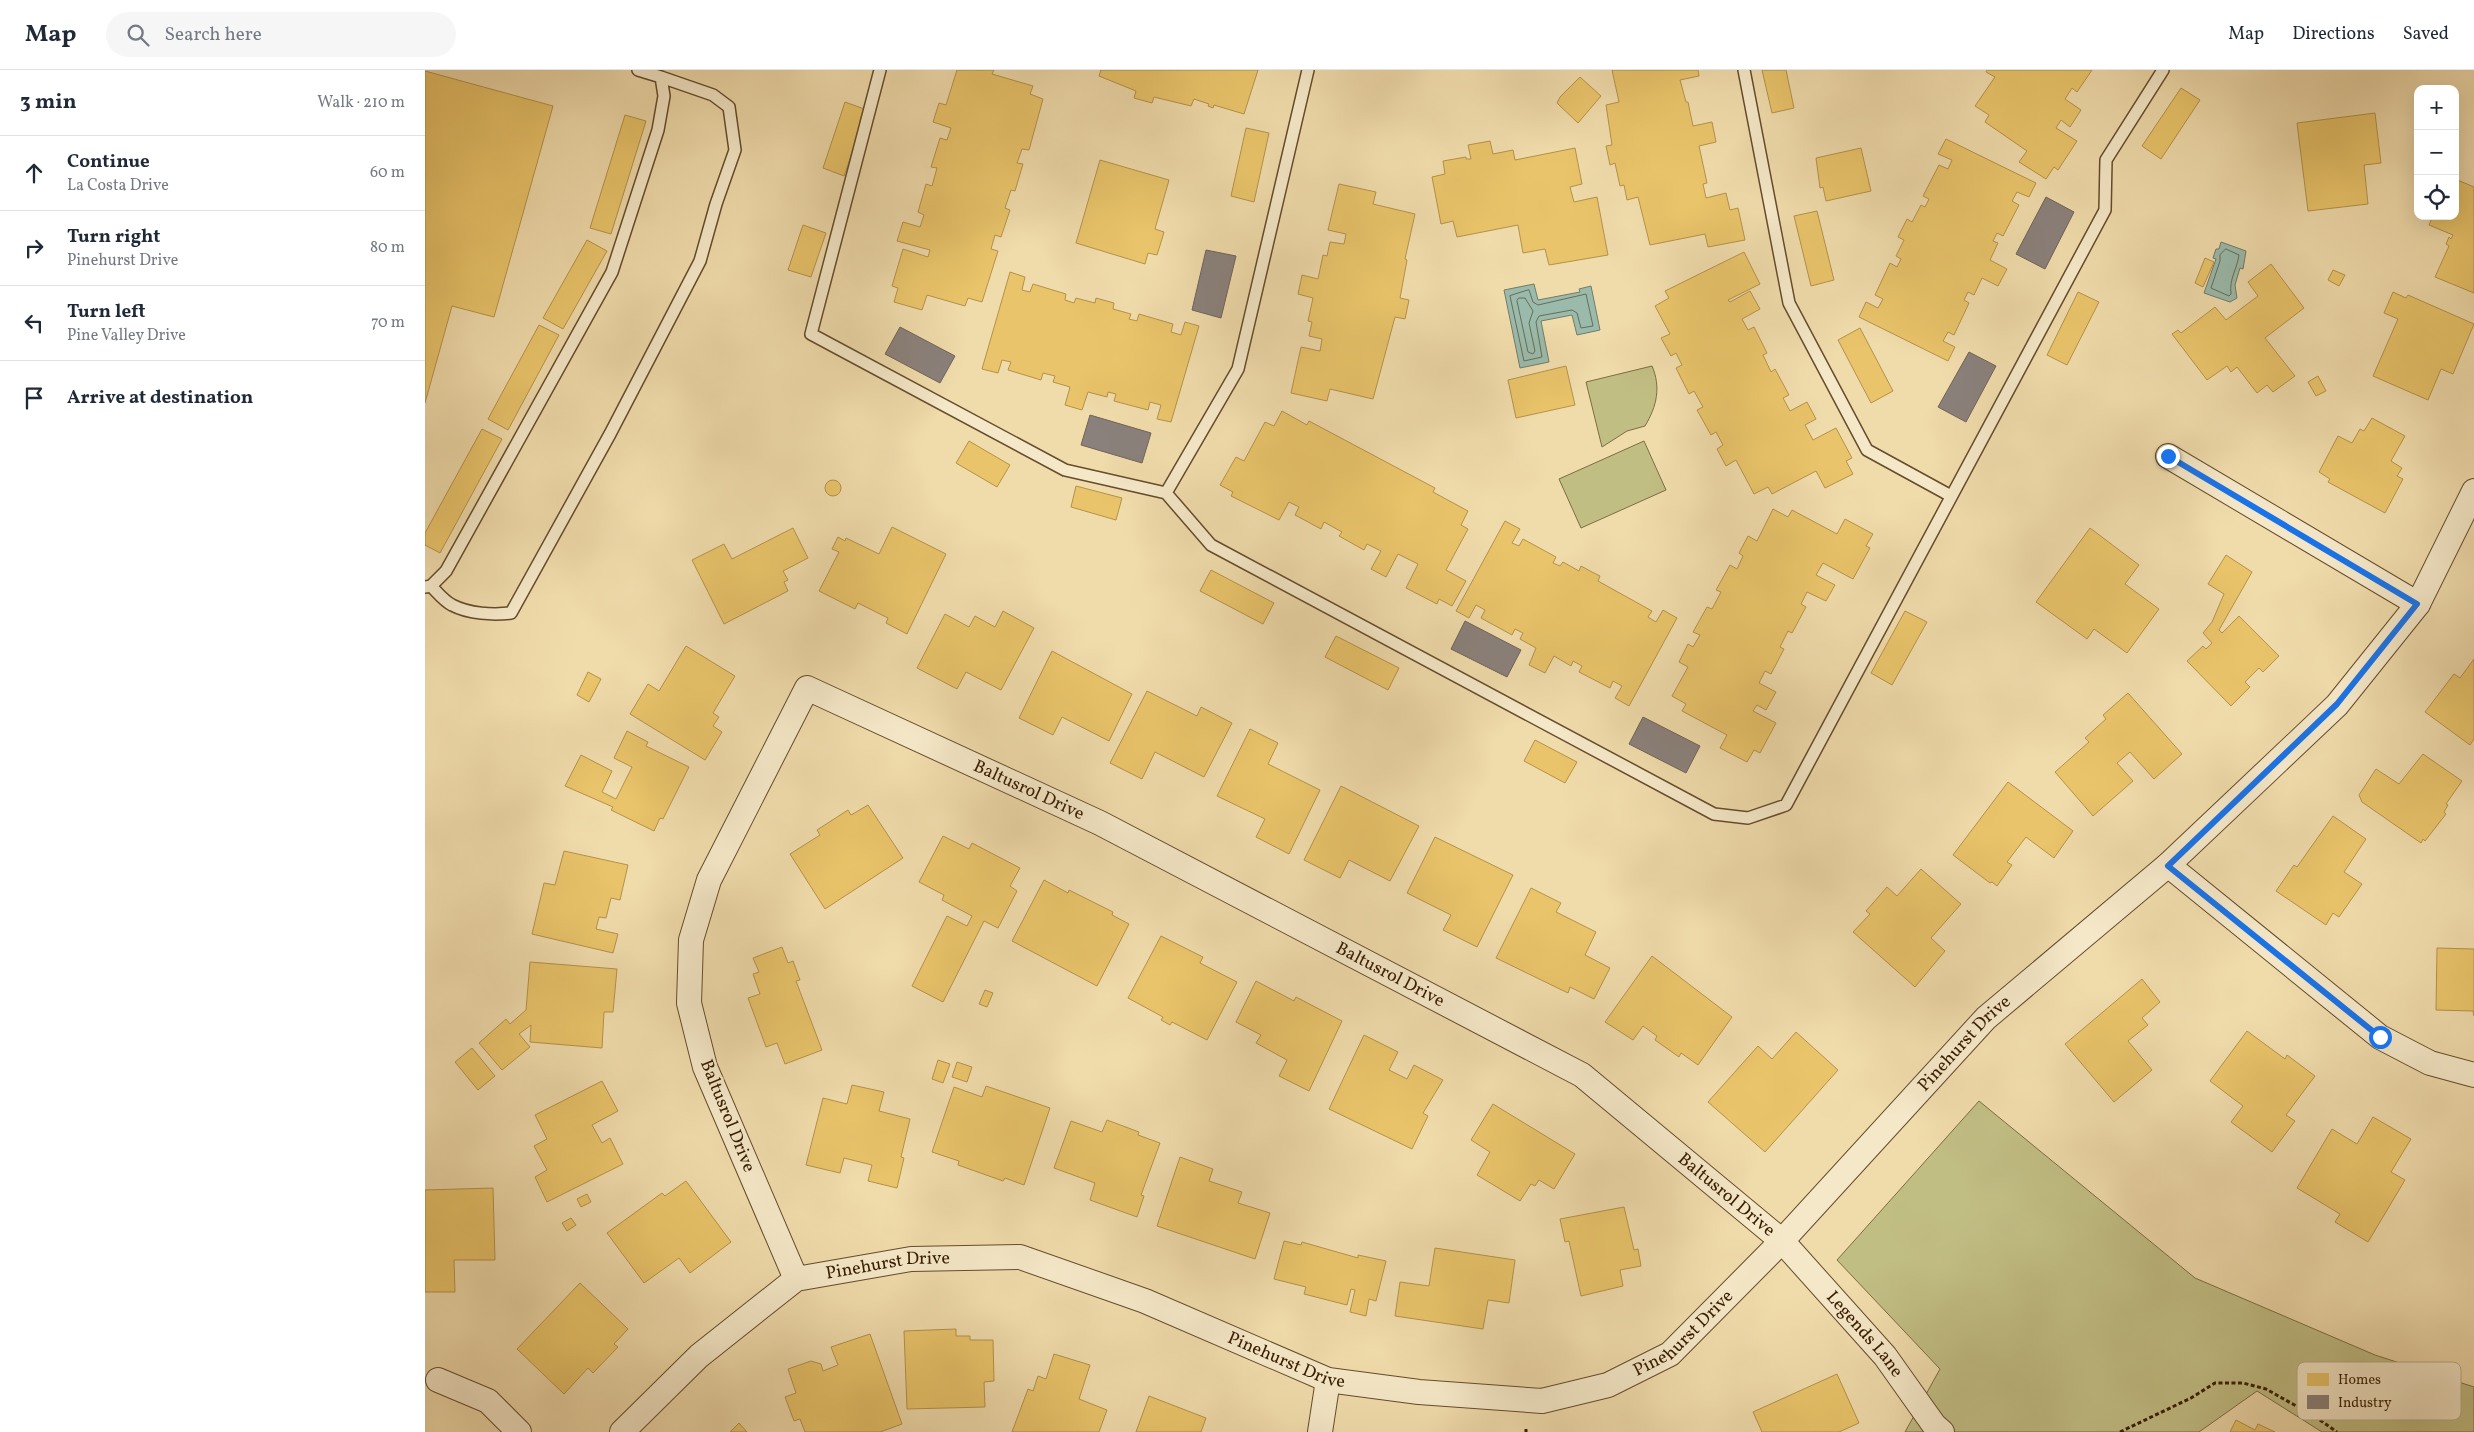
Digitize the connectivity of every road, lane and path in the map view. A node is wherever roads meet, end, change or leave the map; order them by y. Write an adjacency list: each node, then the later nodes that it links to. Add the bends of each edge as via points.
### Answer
1 (638, 70): 6 (lane)
2 (880, 70): 9 (lane, via 811,334 1065,470)
3 (1308, 70): 9 (lane, via 1238,369)
4 (1744, 70): 10 (lane, via 1789,303 1867,450)
5 (2163, 70): 10 (lane, via 2106,160 2105,210)
6 (661, 77): 11 (lane, via 664,96 658,130 612,272 446,571); 11 (lane, via 713,95 729,107 735,150 700,261 615,426 511,613 480,613 452,605)
7 (2168, 456): 12 (street)
8 (2474, 491): 12 (street, Pinehurst Drive)
9 (1166, 493): 10 (lane, via 1211,545 1714,814 1748,818 1786,805)
10 (1951, 496)
11 (428, 586)
12 (2417, 604): 13 (street, Pinehurst Drive, via 2337,704)
13 (2168, 866): 14 (street, via 2380,1037 2430,1064); 15 (street, Pinehurst Drive, via 1986,1018)
14 (2474, 1076)
15 (1782, 1240): 16 (street, Baltusrol Drive, via 1581,1075 1100,823 807,688 709,880 691,940 689,1003 705,1067); 18 (street, Pinehurst Drive, via 1670,1354 1608,1385 1542,1400 1419,1392); 24 (street, Legends Lane, via 1885,1356 1933,1425)
16 (796, 1278): 18 (street, Pinehurst Drive, via 911,1259 1019,1257 1145,1301); 22 (street, Pinehurst Drive, via 699,1356)
17 (438, 1380): 21 (street, via 489,1400)
18 (1328, 1380): 23 (street)
19 (2297, 1406): 25 (path, via 2266,1389 2215,1383)
20 (2320, 1420): 26 (path)
21 (519, 1432)
22 (622, 1432)
23 (1320, 1432)
24 (1942, 1432)
25 (2119, 1432)
26 (2337, 1432)

